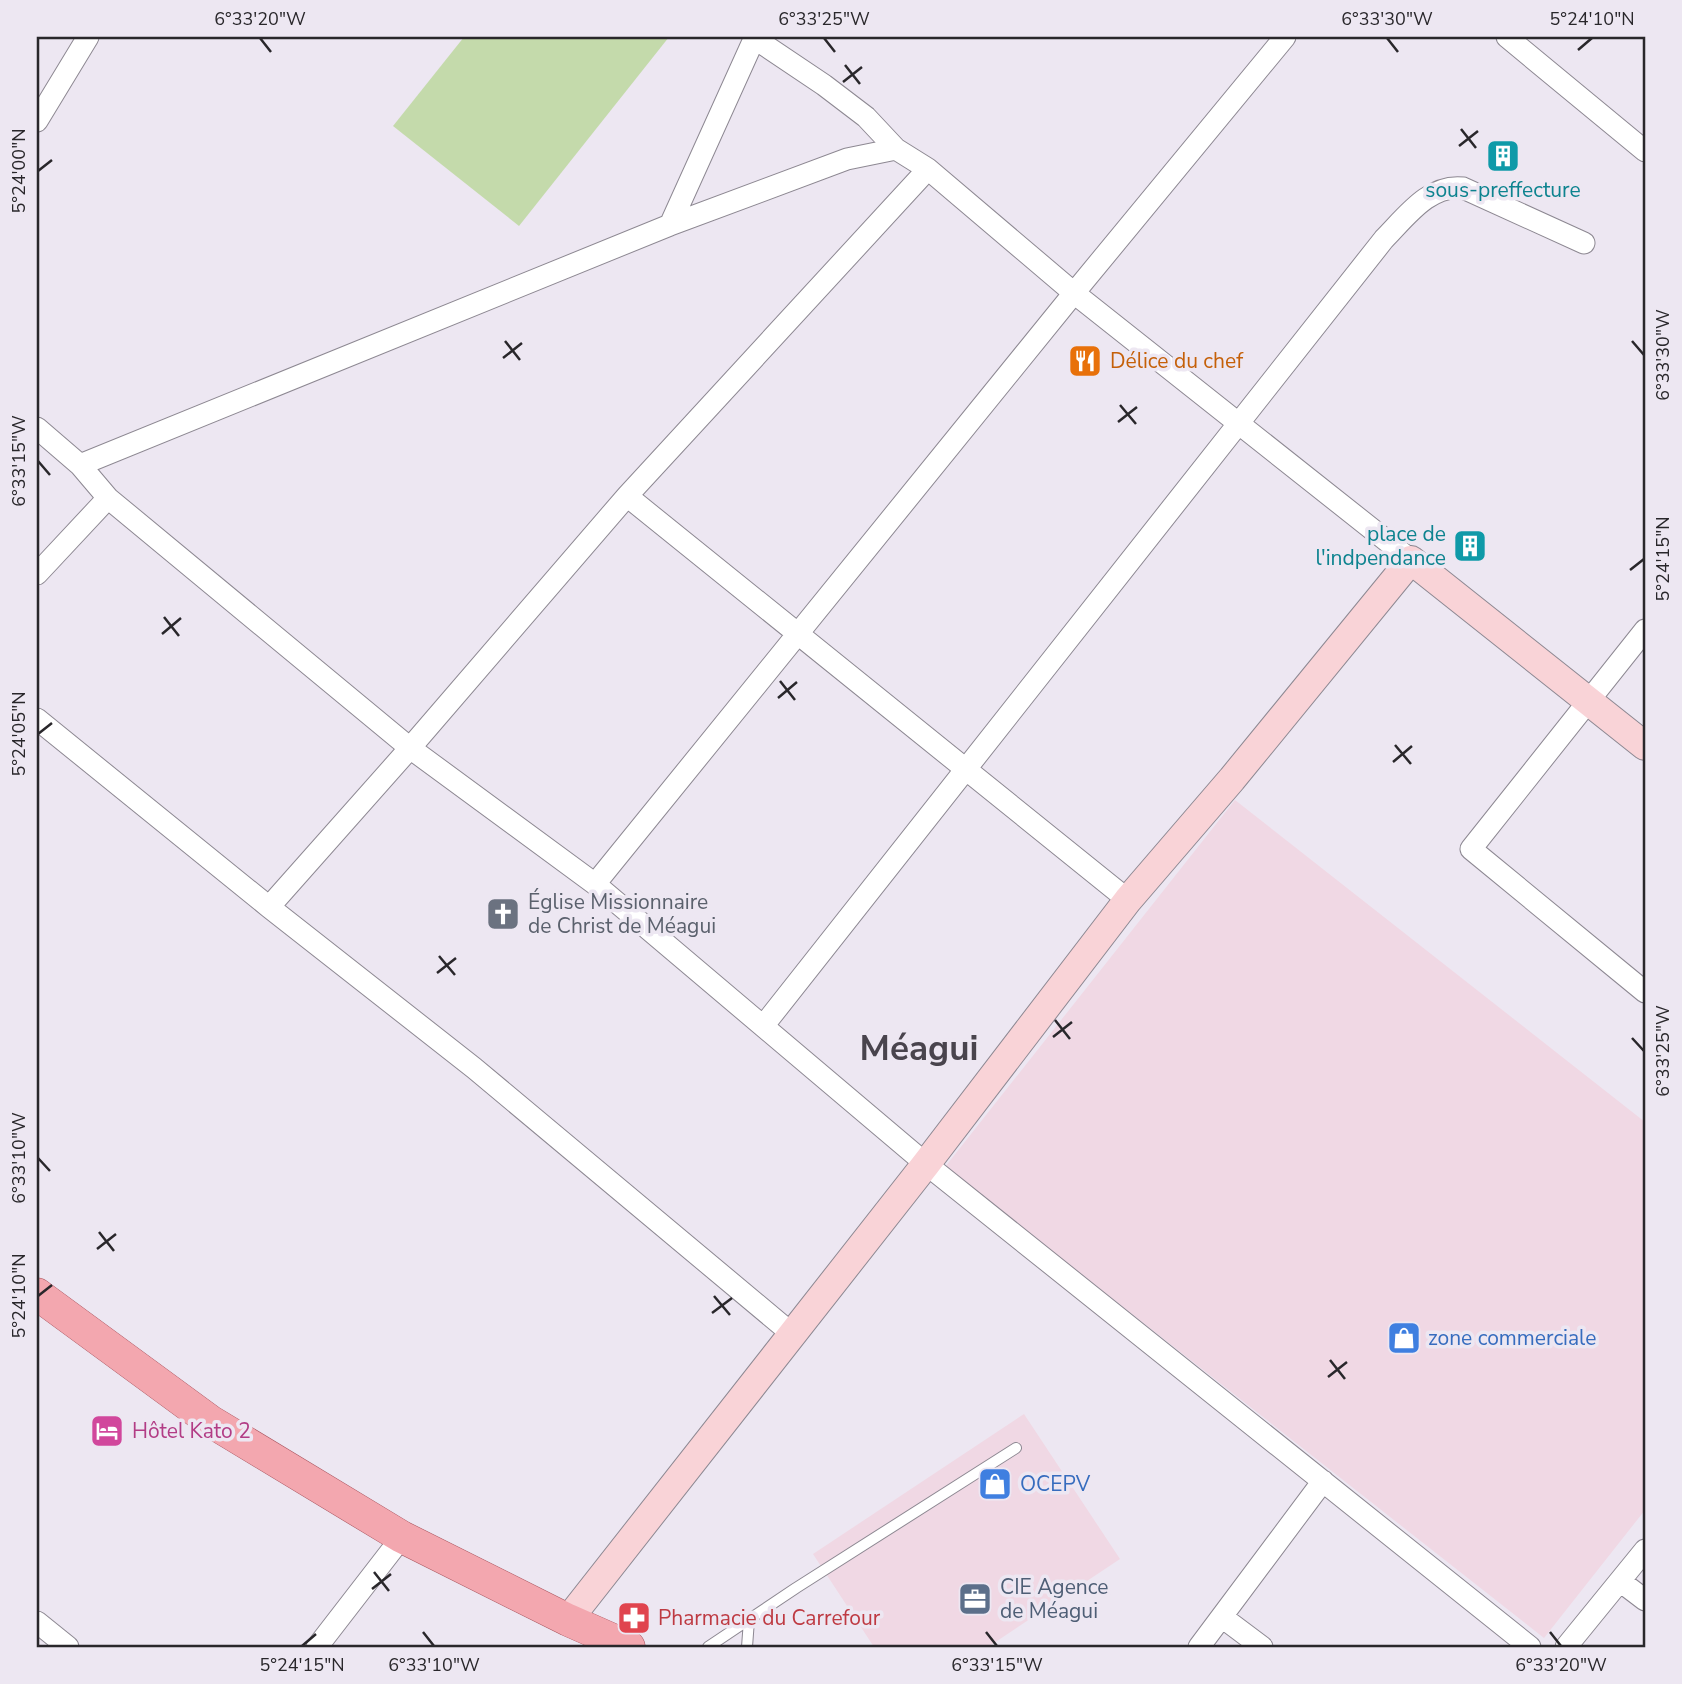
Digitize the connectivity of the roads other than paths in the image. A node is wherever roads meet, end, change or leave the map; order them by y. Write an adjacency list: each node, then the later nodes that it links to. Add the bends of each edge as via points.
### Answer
1 (88, 37): 5 (street)
2 (1285, 37): 11 (street)
3 (1507, 37): 6 (street)
4 (754, 38): 7 (street, via 866,117); 9 (street)
5 (37, 121)
6 (1642, 142)
7 (896, 149): 8 (street); 9 (street, via 847,159)
8 (928, 169): 11 (street); 15 (street)
9 (670, 225): 14 (street)
10 (1584, 243): 12 (street, via 1463,188 1439,191 1422,200 1384,239)
11 (1074, 293): 12 (street); 20 (street)
12 (1238, 422): 17 (street); 25 (street)
13 (37, 428): 14 (street)
14 (80, 465): 16 (street)
15 (627, 496): 20 (street); 24 (street)
16 (108, 498): 18 (street); 24 (street)
17 (1411, 560): 21 (street); 27 (street)
18 (37, 575)
19 (1645, 631): 21 (street)
20 (799, 635): 25 (street); 26 (street)
21 (1591, 701): 23 (street); 29 (street, via 1471,849)
22 (37, 719): 28 (street)
23 (1645, 746)
24 (410, 748): 26 (street); 28 (street)
25 (966, 768): 27 (street); 30 (street)
26 (596, 884): 30 (street)
27 (1128, 900): 31 (street)
28 (269, 907): 33 (street, via 474,1068)
29 (1645, 992)
30 (764, 1025): 31 (street)
31 (926, 1164): 33 (street); 35 (street)
32 (37, 1294): 36 (main road, via 210,1421)
33 (791, 1334): 41 (street)
34 (1016, 1448): 42 (lane)
35 (1323, 1481): 40 (street); 51 (street)
36 (402, 1537): 41 (main road); 45 (street)
37 (1645, 1550): 38 (street)
38 (1620, 1581): 39 (street); 52 (street)
39 (1645, 1600)
40 (1222, 1617): 49 (street); 50 (street)
41 (568, 1620): 46 (main road)
42 (750, 1620): 47 (lane); 48 (lane)
43 (37, 1622): 44 (street)
44 (68, 1647)
45 (317, 1647)
46 (629, 1647)
47 (708, 1647)
48 (747, 1647)
49 (1199, 1647)
50 (1262, 1647)
51 (1530, 1647)
52 (1566, 1647)

